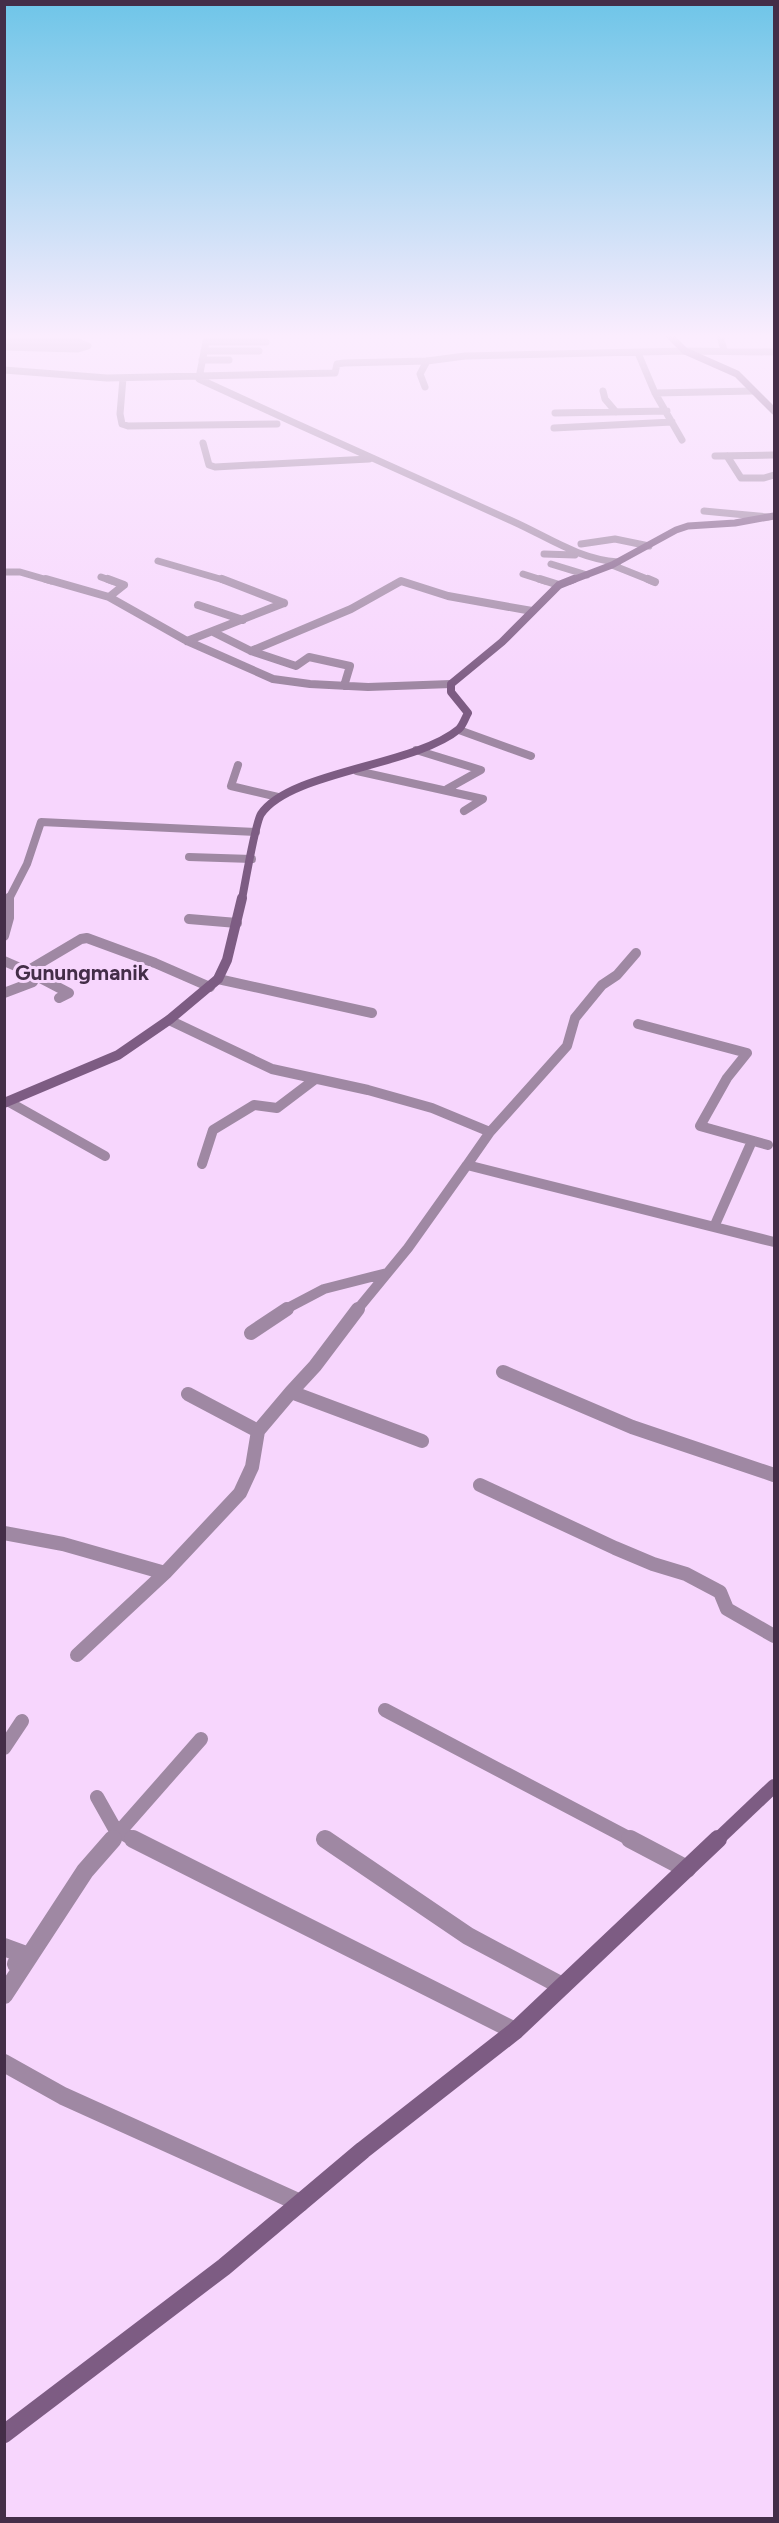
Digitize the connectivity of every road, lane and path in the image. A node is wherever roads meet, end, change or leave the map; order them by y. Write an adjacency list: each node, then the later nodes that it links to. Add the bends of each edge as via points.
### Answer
1 (204, 451): 6 (street, via 209,465 215,466)
2 (353, 451): 6 (street)
3 (774, 455): 5 (street)
4 (716, 456): 5 (street)
5 (727, 456): 7 (street, via 741,478)
6 (371, 459): 13 (street)
7 (774, 475)
8 (704, 511): 9 (street)
9 (771, 517): 11 (street, via 688,526)
10 (581, 544): 11 (street, via 615,539)
11 (649, 546): 15 (street)
12 (544, 554): 13 (street)
13 (582, 555): 15 (street)
14 (158, 561): 26 (street, via 228,581 284,603)
15 (615, 563): 19 (street); 21 (street)
16 (551, 564): 19 (street)
17 (4, 572): 23 (street, via 20,572)
18 (523, 574): 22 (street)
19 (587, 575): 22 (street)
20 (101, 577): 23 (street, via 124,586)
21 (655, 582)
22 (559, 585): 25 (street)
23 (109, 597): 28 (street)
24 (198, 605): 26 (street)
25 (532, 611): 29 (street, via 466,600 400,581 351,609); 30 (street)
26 (243, 620): 27 (street)
27 (213, 632): 28 (street); 29 (street)
28 (188, 641): 31 (street, via 273,679)
29 (251, 651): 31 (street, via 296,666 309,657 350,666)
30 (451, 684): 31 (street); 32 (street, via 451,692 468,713 467,722)
31 (344, 686)
32 (459, 730): 33 (street); 34 (street)
33 (416, 750): 36 (street); 37 (street, via 481,770)
34 (531, 756)
35 (238, 765): 38 (street, via 231,786)
36 (357, 771): 37 (street); 38 (street)
37 (447, 789): 39 (street, via 483,799)
38 (278, 797): 40 (street, via 263,809)
39 (464, 811)
40 (256, 832): 42 (street); 45 (street, via 41,822 27,864 9,898)
41 (189, 857): 42 (street)
42 (252, 859): 44 (street)
43 (189, 919): 44 (street)
44 (237, 923): 49 (street)
45 (4, 936)
46 (636, 953): 59 (street, via 588,1001 575,1018 567,1046)
47 (4, 961): 48 (street)
48 (27, 971): 51 (street, via 87,938); 53 (street, via 69,993)
49 (218, 978): 51 (street); 54 (street)
50 (33, 982): 52 (street)
51 (210, 987): 55 (street)
52 (6, 990)
53 (58, 998)
54 (372, 1012)
55 (169, 1020): 57 (street, via 272,1069); 58 (street, via 118,1055)
56 (638, 1024): 60 (street, via 747,1053 727,1078 700,1126)
57 (314, 1080): 59 (street, via 432,1108); 63 (street, via 280,1107 254,1105 214,1129)
58 (7, 1103): 62 (street)
59 (490, 1132): 64 (street)
60 (752, 1141): 61 (street); 65 (street)
61 (768, 1145)
62 (105, 1156)
63 (202, 1164)
64 (467, 1165): 65 (street); 67 (street)
65 (714, 1227): 66 (street)
66 (774, 1242)
67 (387, 1273): 68 (street, via 324,1289 279,1312); 70 (street)
68 (250, 1333)
69 (503, 1372): 74 (street, via 632,1427)
70 (291, 1392): 72 (street); 73 (street)
71 (189, 1394): 72 (street)
72 (258, 1431): 77 (street, via 252,1467 240,1493)
73 (422, 1441)
74 (774, 1475)
75 (480, 1485): 78 (street, via 615,1548 703,1582 720,1593 723,1604 735,1616)
76 (4, 1533): 77 (street, via 63,1544)
77 (165, 1573): 79 (street)
78 (774, 1636)
79 (77, 1655)
80 (385, 1710): 88 (street)
81 (22, 1721): 83 (street)
82 (201, 1740): 86 (street)
83 (4, 1748)
84 (774, 1786): 88 (street)
85 (97, 1797): 86 (street)
86 (119, 1832): 92 (street, via 85,1871); 93 (street)
87 (325, 1839): 91 (street, via 468,1936)
88 (687, 1869): 91 (street)
89 (4, 1947): 90 (street, via 23,1954)
90 (4, 1982)
91 (562, 1986): 93 (street)
92 (4, 1995)
93 (515, 2031): 95 (street)
94 (4, 2063): 95 (street, via 63,2096)
95 (300, 2203): 96 (street, via 224,2267)
96 (4, 2434)

